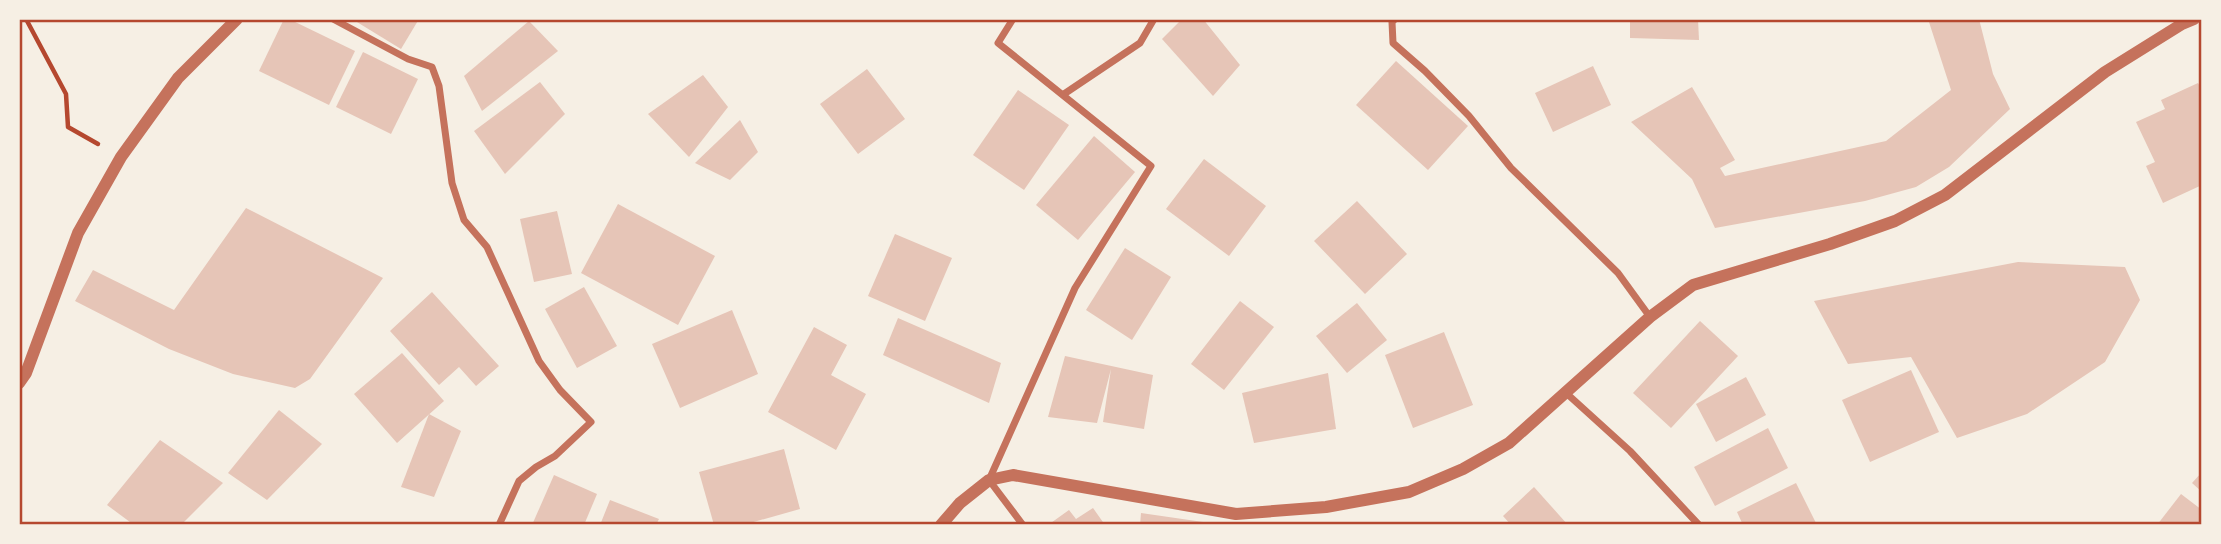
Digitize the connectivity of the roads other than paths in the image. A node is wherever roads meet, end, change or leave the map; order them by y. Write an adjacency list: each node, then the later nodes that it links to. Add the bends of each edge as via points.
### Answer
1 (237, 19): 9 (street, via 178,78 121,157 78,233)
2 (333, 19): 12 (street, via 408,59 432,66 439,86 452,183 464,220 487,247 539,361 591,422 519,481)
3 (1013, 19): 7 (street, via 998,43)
4 (1154, 19): 7 (street, via 1140,43)
5 (1395, 19): 8 (street, via 1393,43 1618,273)
6 (2194, 19): 8 (street, via 2105,72 1945,195 1895,221 1693,285)
7 (1063, 94): 11 (street, via 1151,166 1075,288)
8 (1650, 317): 10 (street)
9 (19, 383)
10 (1565, 392): 11 (street, via 1509,443 1463,469 1409,492 1326,507 1236,514 1013,475); 15 (street, via 1630,451)
11 (989, 480): 13 (street); 14 (street)
12 (499, 525)
13 (941, 525)
14 (1023, 525)
15 (1699, 525)

